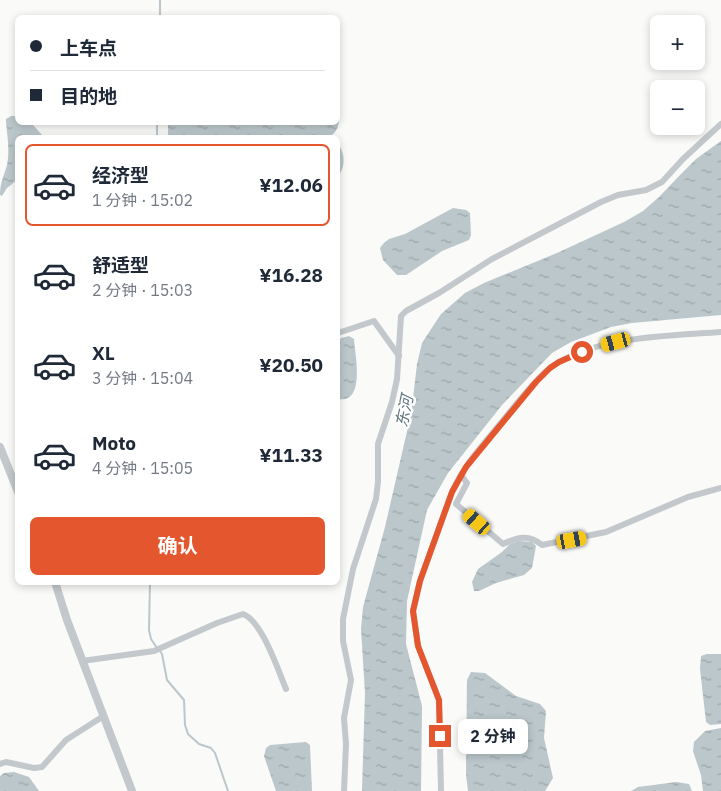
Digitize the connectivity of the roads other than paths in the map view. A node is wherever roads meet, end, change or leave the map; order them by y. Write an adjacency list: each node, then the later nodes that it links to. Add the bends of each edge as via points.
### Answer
1 (721, 124): 4 (street, via 662,182 646,190 601,202 492,259 406,311 400,319)
2 (340, 332): 4 (street, via 374,321)
3 (721, 332): 6 (street, via 626,340 559,362 510,412)
4 (399, 356): 15 (street, via 395,391 378,444 376,499 353,569 343,618 343,641 351,680 344,718)
5 (0, 450): 7 (street)
6 (460, 476): 8 (street, via 467,483 456,504 503,544 523,537 533,538 542,545 587,537 688,497); 16 (street, via 420,581 413,611 418,646 439,700)
7 (15, 485)
8 (721, 488)
9 (56, 585): 10 (street)
10 (82, 661): 11 (street, via 148,653 240,614 254,623 269,648); 12 (street)
11 (286, 689)
12 (102, 717): 13 (street, via 66,740 42,767); 14 (street)
13 (0, 764)
14 (132, 791)
15 (344, 791)
16 (441, 791)

